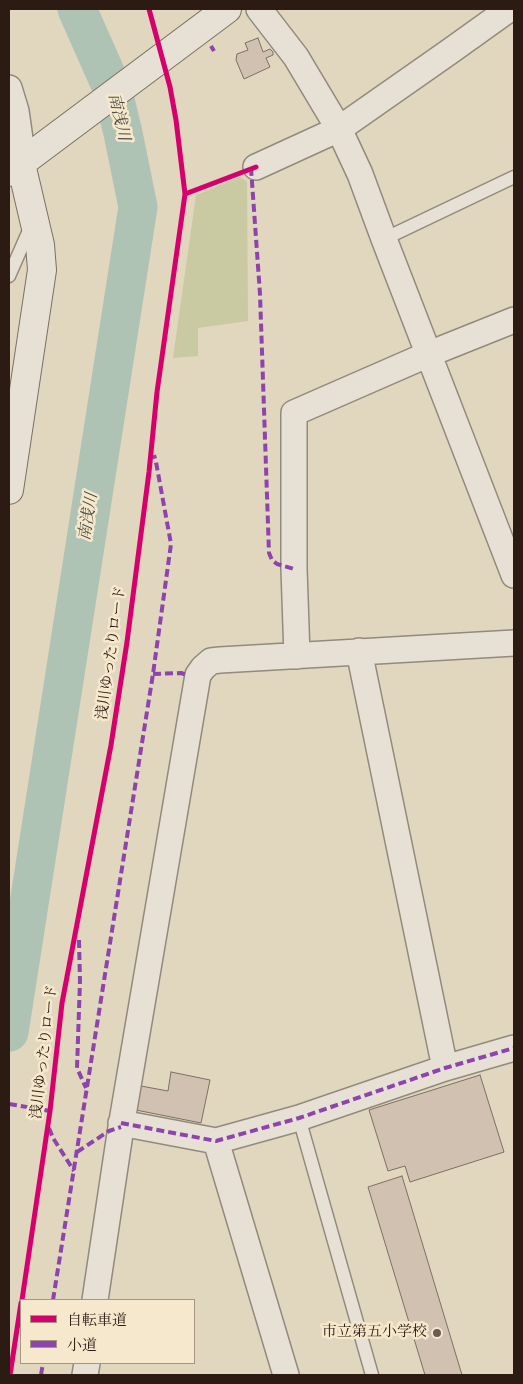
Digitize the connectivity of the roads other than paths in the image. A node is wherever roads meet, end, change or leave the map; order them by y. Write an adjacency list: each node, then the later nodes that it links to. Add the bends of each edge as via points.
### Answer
1 (227, 9): 6 (street)
2 (259, 9): 5 (street, via 296,57)
3 (509, 9): 5 (street)
4 (9, 88): 6 (street, via 16,111)
5 (339, 129): 7 (street); 10 (street)
6 (23, 161): 9 (street, via 25,186)
7 (256, 167)
8 (514, 177): 10 (lane)
9 (34, 220): 11 (lane); 14 (street, via 42,270)
10 (384, 239): 13 (street)
11 (9, 276)
12 (514, 320): 13 (street)
13 (429, 354): 15 (street); 18 (street, via 294,413)
14 (9, 490)
15 (514, 575)
16 (514, 643): 17 (street)
17 (359, 651): 18 (street); 20 (street)
18 (297, 656): 22 (street, via 211,661 196,680)
19 (514, 1048): 20 (street)
20 (446, 1068): 21 (street)
21 (299, 1118): 23 (street); 26 (lane)
22 (121, 1122): 23 (street); 24 (street)
23 (216, 1141): 25 (street)
24 (96, 1299)
25 (286, 1375)
26 (372, 1375)

